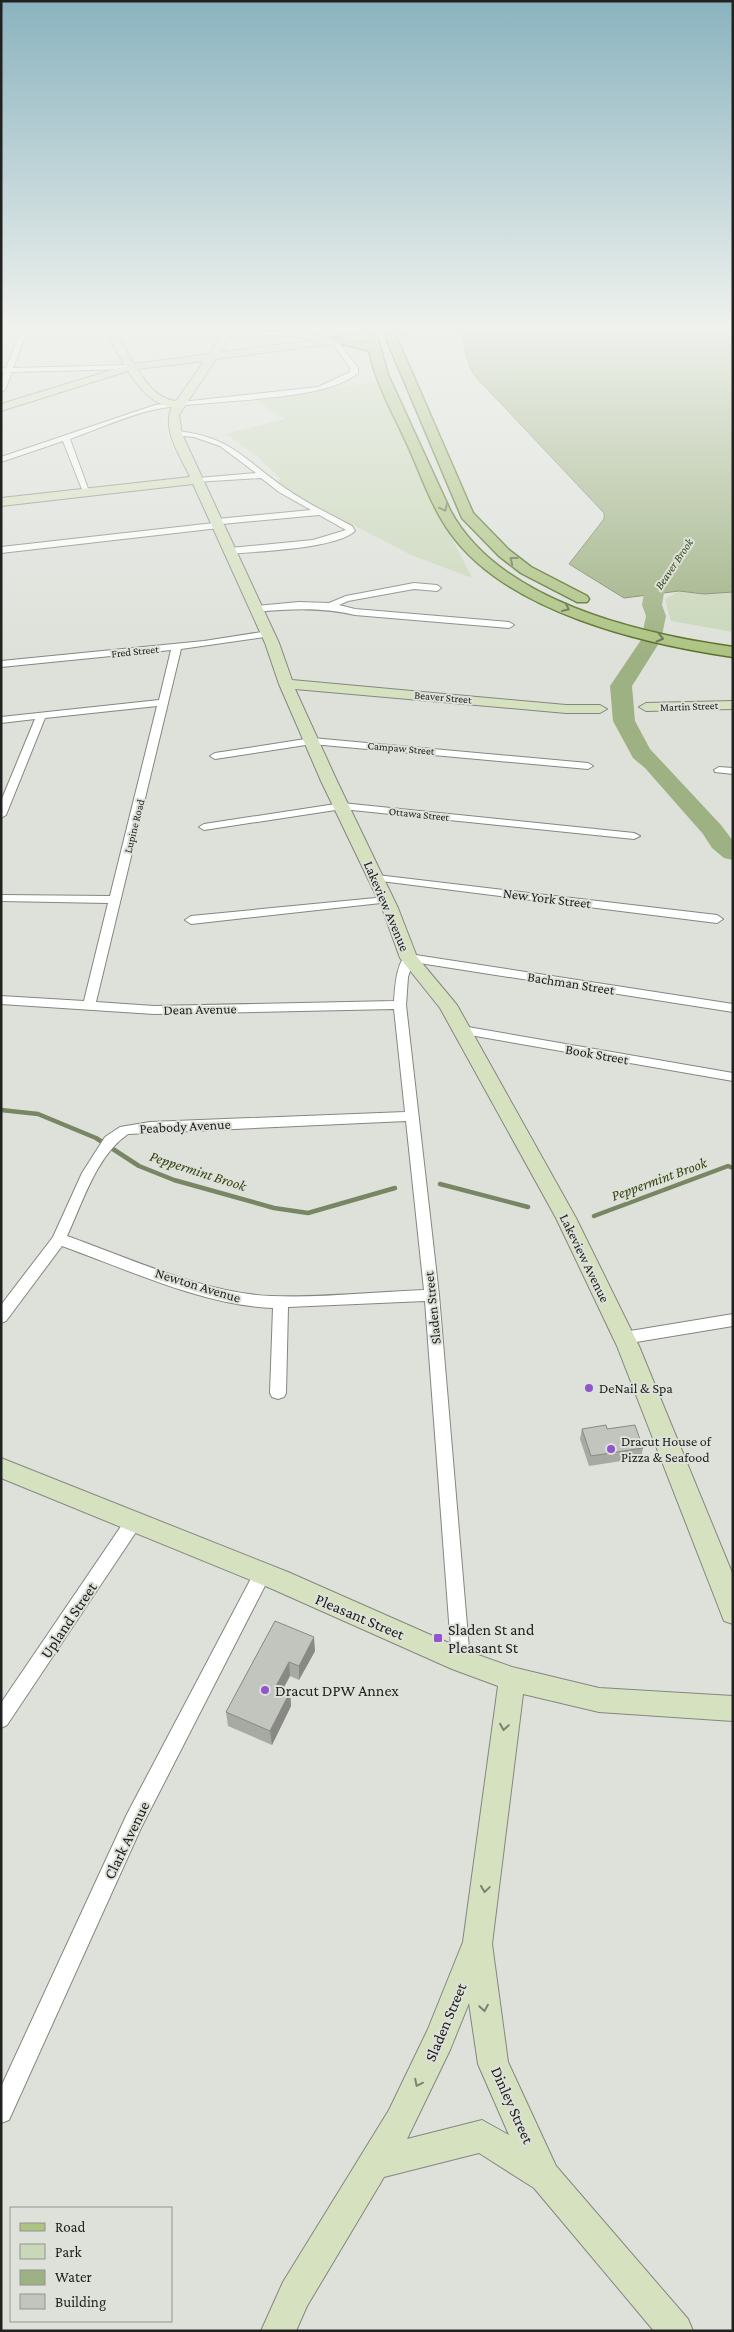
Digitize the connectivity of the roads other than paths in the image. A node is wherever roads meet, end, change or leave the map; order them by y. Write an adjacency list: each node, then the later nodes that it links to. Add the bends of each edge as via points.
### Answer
1 (66, 438): 6 (street); 9 (street)
2 (178, 438): 8 (main road, Lakeview Avenue)
3 (207, 438): 7 (street, via 240,454)
4 (412, 438): 19 (main road, one-way to 19, via 457,532 489,564 529,590 577,613)
5 (434, 438): 19 (main road, one-way to 5, via 526,570 504,553 467,516)
6 (1, 460)
7 (264, 475): 8 (street); 11 (street)
8 (198, 480): 9 (main road); 12 (main road, Lakeview Avenue)
9 (87, 492): 10 (main road)
10 (1, 502)
11 (319, 512): 12 (street); 14 (street, via 351,532 342,537)
12 (218, 523): 13 (street); 14 (main road, Lakeview Avenue)
13 (1, 550)
14 (230, 551): 17 (main road, Lakeview Avenue)
15 (437, 588): 16 (street, via 414,586 346,599)
16 (330, 606): 17 (street); 18 (street, via 355,612)
17 (256, 609): 20 (main road, Lakeview Avenue)
18 (509, 625)
19 (634, 625): 21 (main road)
20 (268, 634): 23 (street, Fred Street); 26 (main road, Lakeview Avenue)
21 (691, 639): 22 (main road); 24 (main road)
22 (733, 640)
23 (177, 646): 25 (street, Fred Street); 27 (street, Lupine Road)
24 (733, 652)
25 (1, 664)
26 (286, 684): 30 (main road, Beaver Street, via 566,709); 33 (main road, Lakeview Avenue)
27 (164, 702): 31 (street); 44 (street, Lupine Road)
28 (733, 705): 29 (main road, Martin Street)
29 (646, 707)
30 (600, 709)
31 (41, 716): 32 (street); 39 (street)
32 (1, 720)
33 (312, 741): 34 (street, Campaw Street); 35 (street, Campaw Street); 38 (main road, Lakeview Avenue)
34 (215, 756)
35 (588, 766)
36 (718, 770): 37 (street)
37 (733, 771)
38 (342, 806): 40 (street, Ottawa Street); 41 (street, Ottawa Street); 42 (main road, Lakeview Avenue)
39 (1, 816)
40 (204, 827)
41 (634, 836)
42 (377, 878): 45 (main road, Lakeview Avenue); 46 (street, New York Street)
43 (1, 898): 44 (street)
44 (116, 900): 51 (street, Lupine Road)
45 (386, 900): 47 (street); 48 (main road, Lakeview Avenue)
46 (717, 919)
47 (191, 920)
48 (408, 958): 50 (street, Sladen Street, via 402,977); 52 (street, Bachman Street); 53 (main road, Lakeview Avenue, via 448,1005)
49 (1, 1000): 51 (street, Dean Avenue)
50 (400, 1005): 51 (street, Dean Avenue, via 176,1010); 55 (street, Sladen Street)
51 (89, 1006)
52 (733, 1008)
53 (462, 1030): 54 (street, Book Street); 61 (main road, Lakeview Avenue, via 566,1218)
54 (733, 1077)
55 (412, 1116): 56 (street, Peabody Avenue, via 125,1130 106,1146); 57 (street, Sladen Street)
56 (59, 1239): 58 (street, Newton Avenue, via 230,1297); 59 (street, Peabody Avenue)
57 (432, 1295): 58 (street, Newton Avenue); 67 (street, Sladen Street)
58 (281, 1301): 62 (street)
59 (1, 1317)
60 (733, 1320): 61 (street)
61 (624, 1338): 66 (main road, Lakeview Avenue)
62 (278, 1393)
63 (1, 1468): 64 (main road, Pleasant Street)
64 (134, 1522): 65 (main road, Pleasant Street); 70 (street, Upland Street)
65 (262, 1574): 67 (main road, Pleasant Street); 72 (street, Clark Avenue, via 134,1821)
66 (733, 1613)
67 (461, 1661): 68 (main road, Pleasant Street)
68 (512, 1679): 69 (main road, Pleasant Street, via 599,1700); 71 (main road, Sladen Street, one-way to 71)
69 (733, 1710)
70 (1, 1719)
71 (478, 1942): 73 (main road, Sladen Street, one-way to 73, via 439,2039 400,2121); 74 (main road, Dinley Street, one-way to 74, via 493,2064)
72 (1, 2112)
73 (375, 2163): 74 (main road, Dinley Street, via 482,2136); 75 (main road, Sladen Street, via 295,2294)
74 (546, 2177): 76 (main road, Dinley Street)
75 (278, 2331)
76 (676, 2331)

